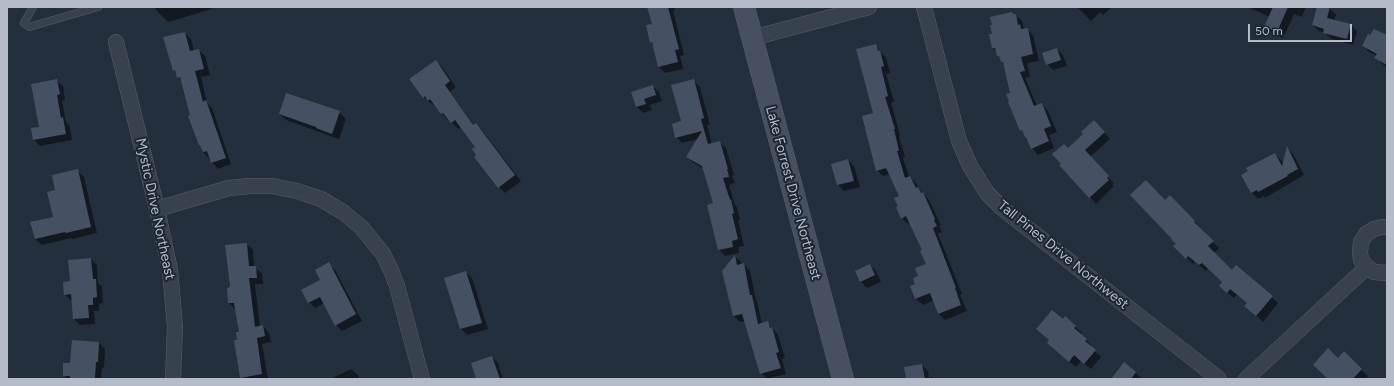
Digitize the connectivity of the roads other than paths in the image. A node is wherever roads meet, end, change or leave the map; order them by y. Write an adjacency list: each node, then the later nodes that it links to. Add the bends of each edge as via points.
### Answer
1 (33, 7): 2 (lane, via 24,23 29,27)
2 (98, 7)
3 (744, 7): 6 (street, Lake Forrest Drive Northeast)
4 (869, 7): 6 (street)
5 (924, 7): 15 (street, Tall Pines Drive Northwest, via 959,141 970,166 987,192 1003,209)
6 (752, 38): 14 (street, Lake Forrest Drive Northeast)
7 (116, 42): 8 (street, Mystic Drive Northeast)
8 (157, 209): 12 (street, Mystic Drive Northeast, via 170,270 175,327); 13 (street, via 229,188 272,186 321,199 343,212 362,228 383,254 391,270 398,286)
9 (1387, 228): 10 (street, via 1374,229 1366,234 1361,242 1361,260)
10 (1367, 267): 11 (street, via 1374,272); 16 (street)
11 (1387, 273)
12 (173, 379)
13 (422, 379)
14 (843, 379)
15 (1219, 379)
16 (1246, 379)

